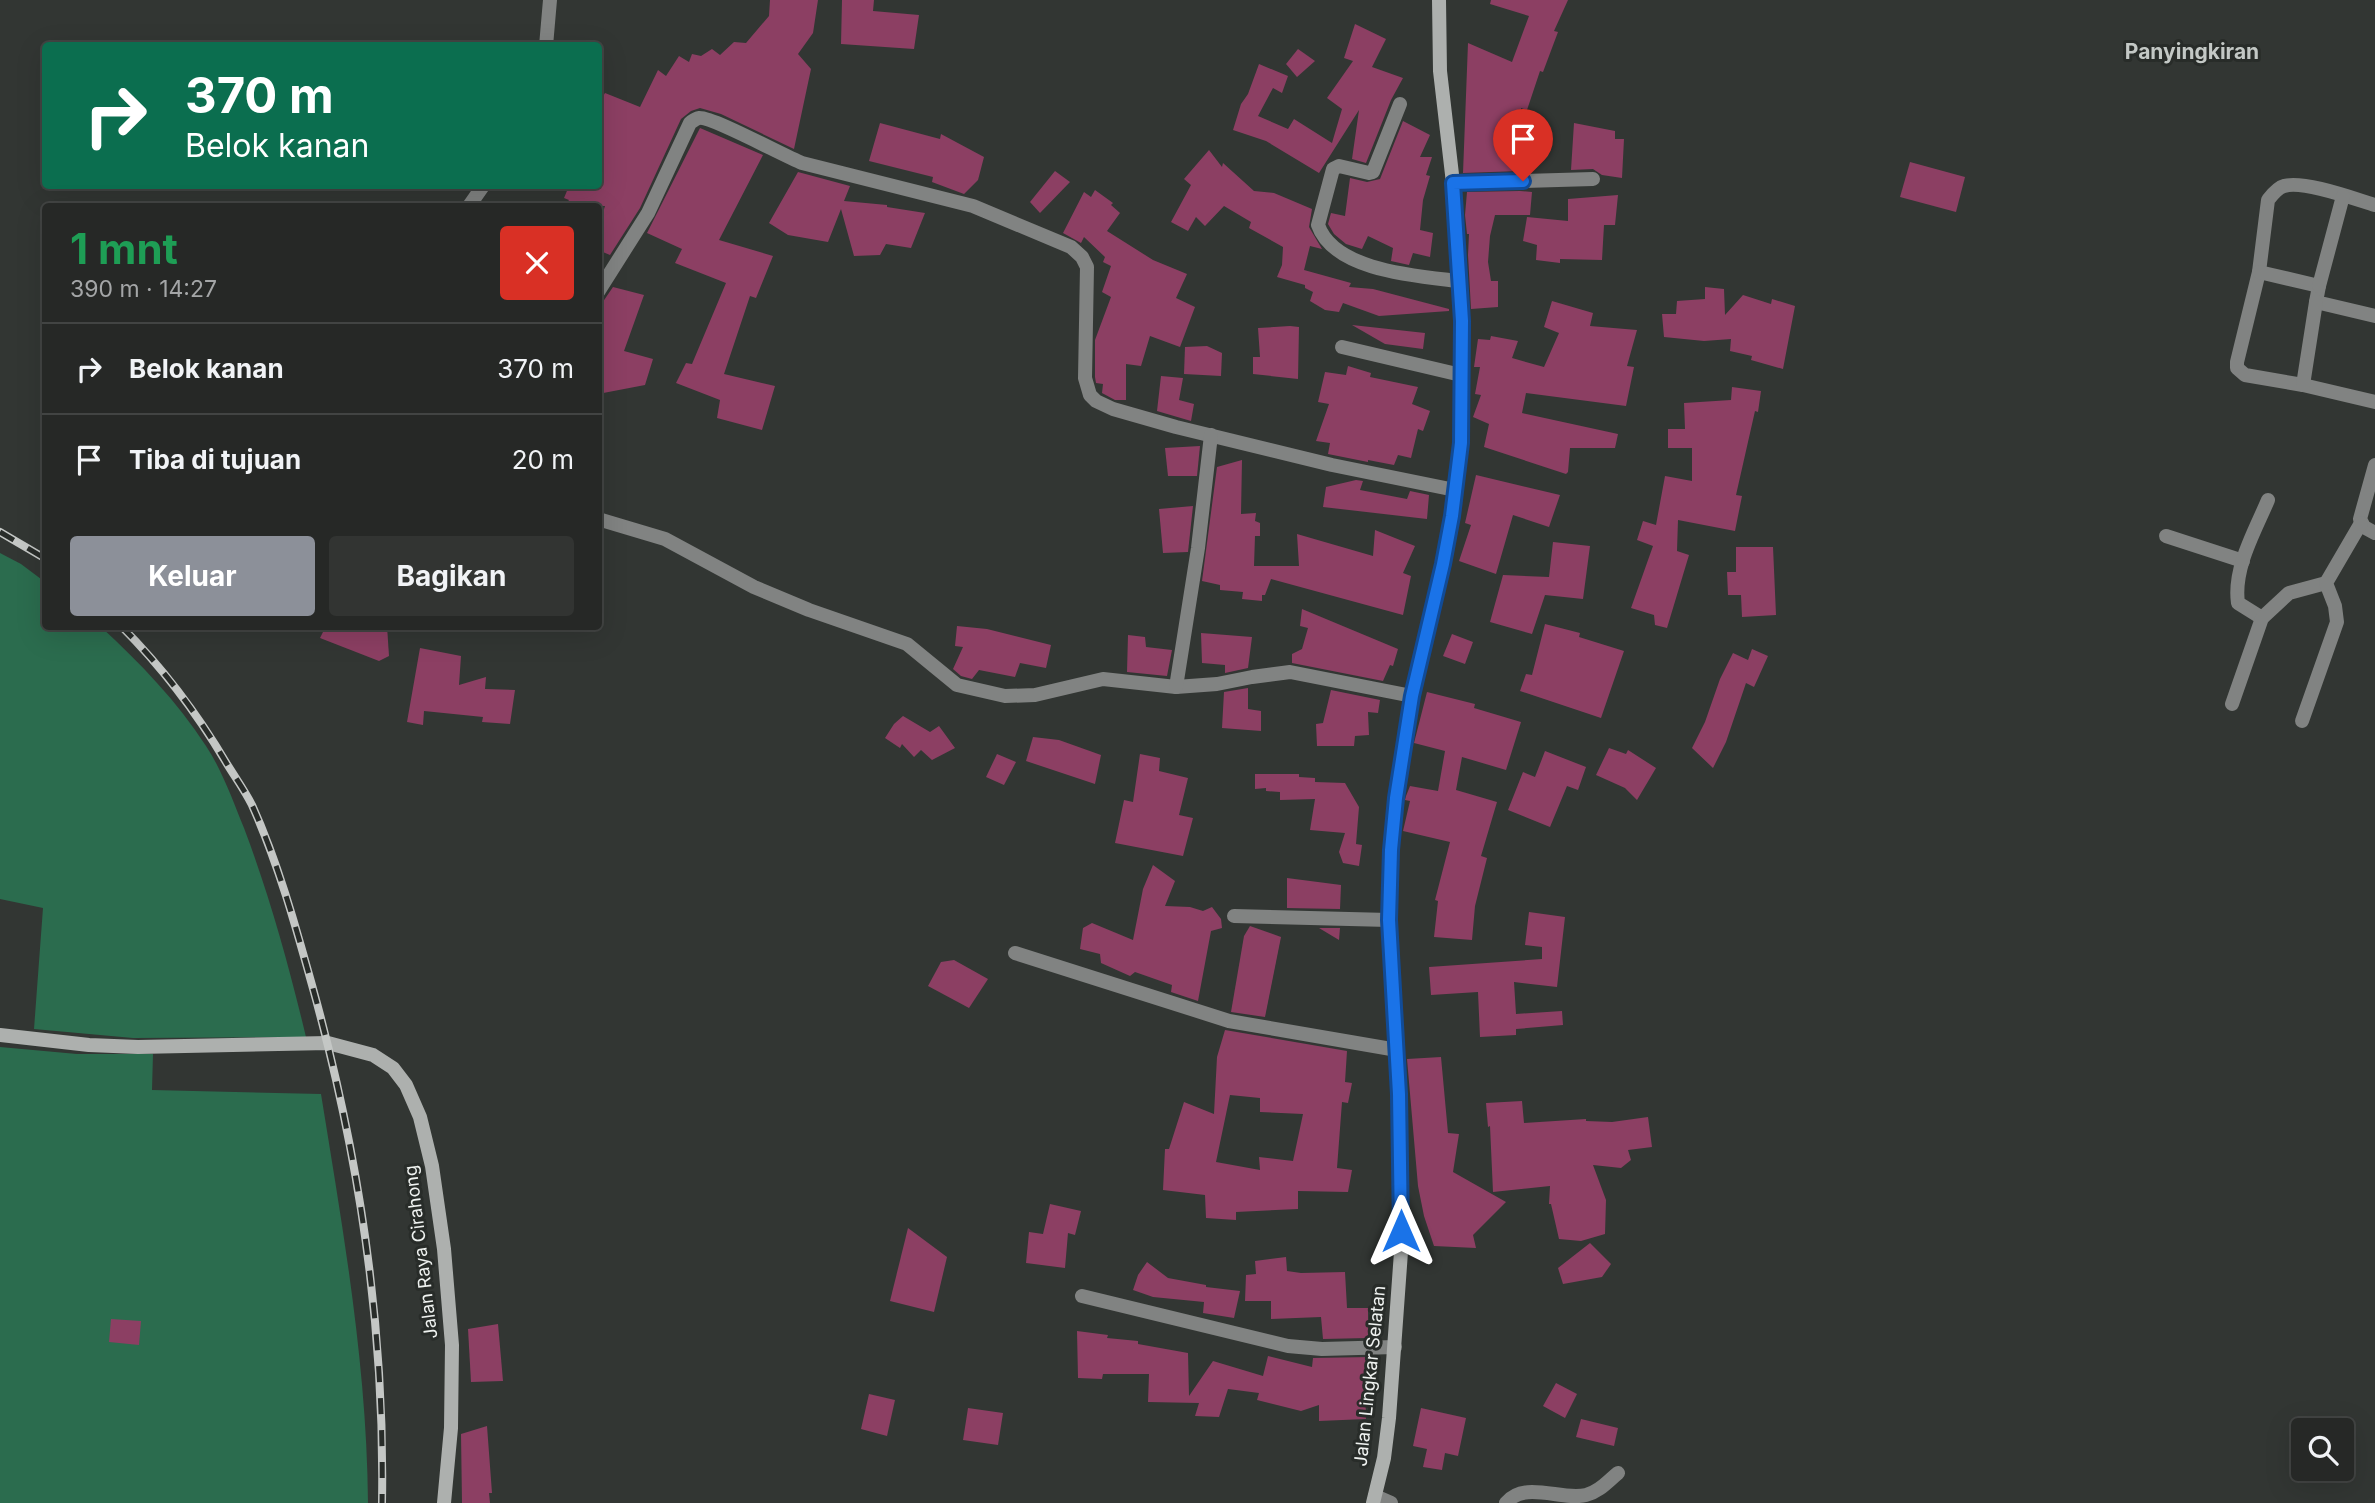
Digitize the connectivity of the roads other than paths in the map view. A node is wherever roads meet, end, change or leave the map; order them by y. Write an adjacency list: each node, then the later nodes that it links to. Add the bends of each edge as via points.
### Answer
1 (550, 0): 3 (street)
2 (1439, 0): 6 (street, Jalan Lingkar Selatan, via 1440,71)
3 (546, 42)
4 (1400, 104): 10 (street, via 1373,172 1334,169 1318,225 1321,234 1343,256 1402,274)
5 (1593, 179): 6 (street)
6 (1453, 183): 10 (street, Jalan Lingkar Selatan)
7 (2343, 196): 8 (street); 9 (street, via 2298,185 2275,191 2268,200); 12 (street)
8 (2375, 205)
9 (2259, 272): 12 (street); 17 (street, via 2237,368 2245,375)
10 (1459, 281): 16 (street, Jalan Lingkar Selatan)
11 (602, 286): 19 (street, via 648,212 690,123 698,118 712,120 802,163 973,206 1071,247 1087,267 1085,378 1090,394 1113,409)
12 (2319, 286): 13 (street)
13 (2316, 302): 14 (street); 17 (street)
14 (2375, 316)
15 (1342, 347): 16 (street)
16 (1461, 375): 21 (street, Jalan Lingkar Selatan, via 1461,443)
17 (2303, 385): 18 (street)
18 (2375, 401)
19 (1212, 435): 21 (street); 30 (street)
20 (2374, 468): 24 (street)
21 (1455, 490): 31 (street, Jalan Lingkar Selatan)
22 (2268, 500): 27 (street)
23 (602, 520): 30 (street, via 665,539 754,587 907,644 957,685 1005,696 1035,695 1103,679)
24 (2361, 523): 25 (street); 28 (street)
25 (2375, 533)
26 (2166, 536): 27 (street)
27 (2243, 561): 29 (street, via 2236,590 2238,603)
28 (2326, 583): 29 (street, via 2289,593); 33 (street, via 2337,622)
29 (2262, 618): 32 (street)
30 (1176, 687): 31 (street, via 1290,672)
31 (1412, 696): 35 (street, Jalan Lingkar Selatan, via 1396,798)
32 (2232, 704)
33 (2302, 721)
34 (1234, 916): 35 (street)
35 (1389, 920): 38 (street, Jalan Lingkar Selatan)
36 (1015, 953): 38 (street, via 1230,1021)
37 (0, 1035): 43 (street, Jalan Raya Cirahong, via 138,1047 328,1043 373,1055 393,1068 420,1117 444,1249 452,1345)
38 (1397, 1050): 40 (street, Jalan Lingkar Selatan, via 1401,1251)
39 (1082, 1296): 40 (street, via 1288,1346)
40 (1395, 1347): 42 (street, Jalan Lingkar Selatan, via 1384,1458)
41 (1618, 1473): 45 (street, via 1590,1494 1526,1492)
42 (1374, 1500): 44 (street)
43 (444, 1503)
44 (1391, 1503)
45 (1506, 1503)

